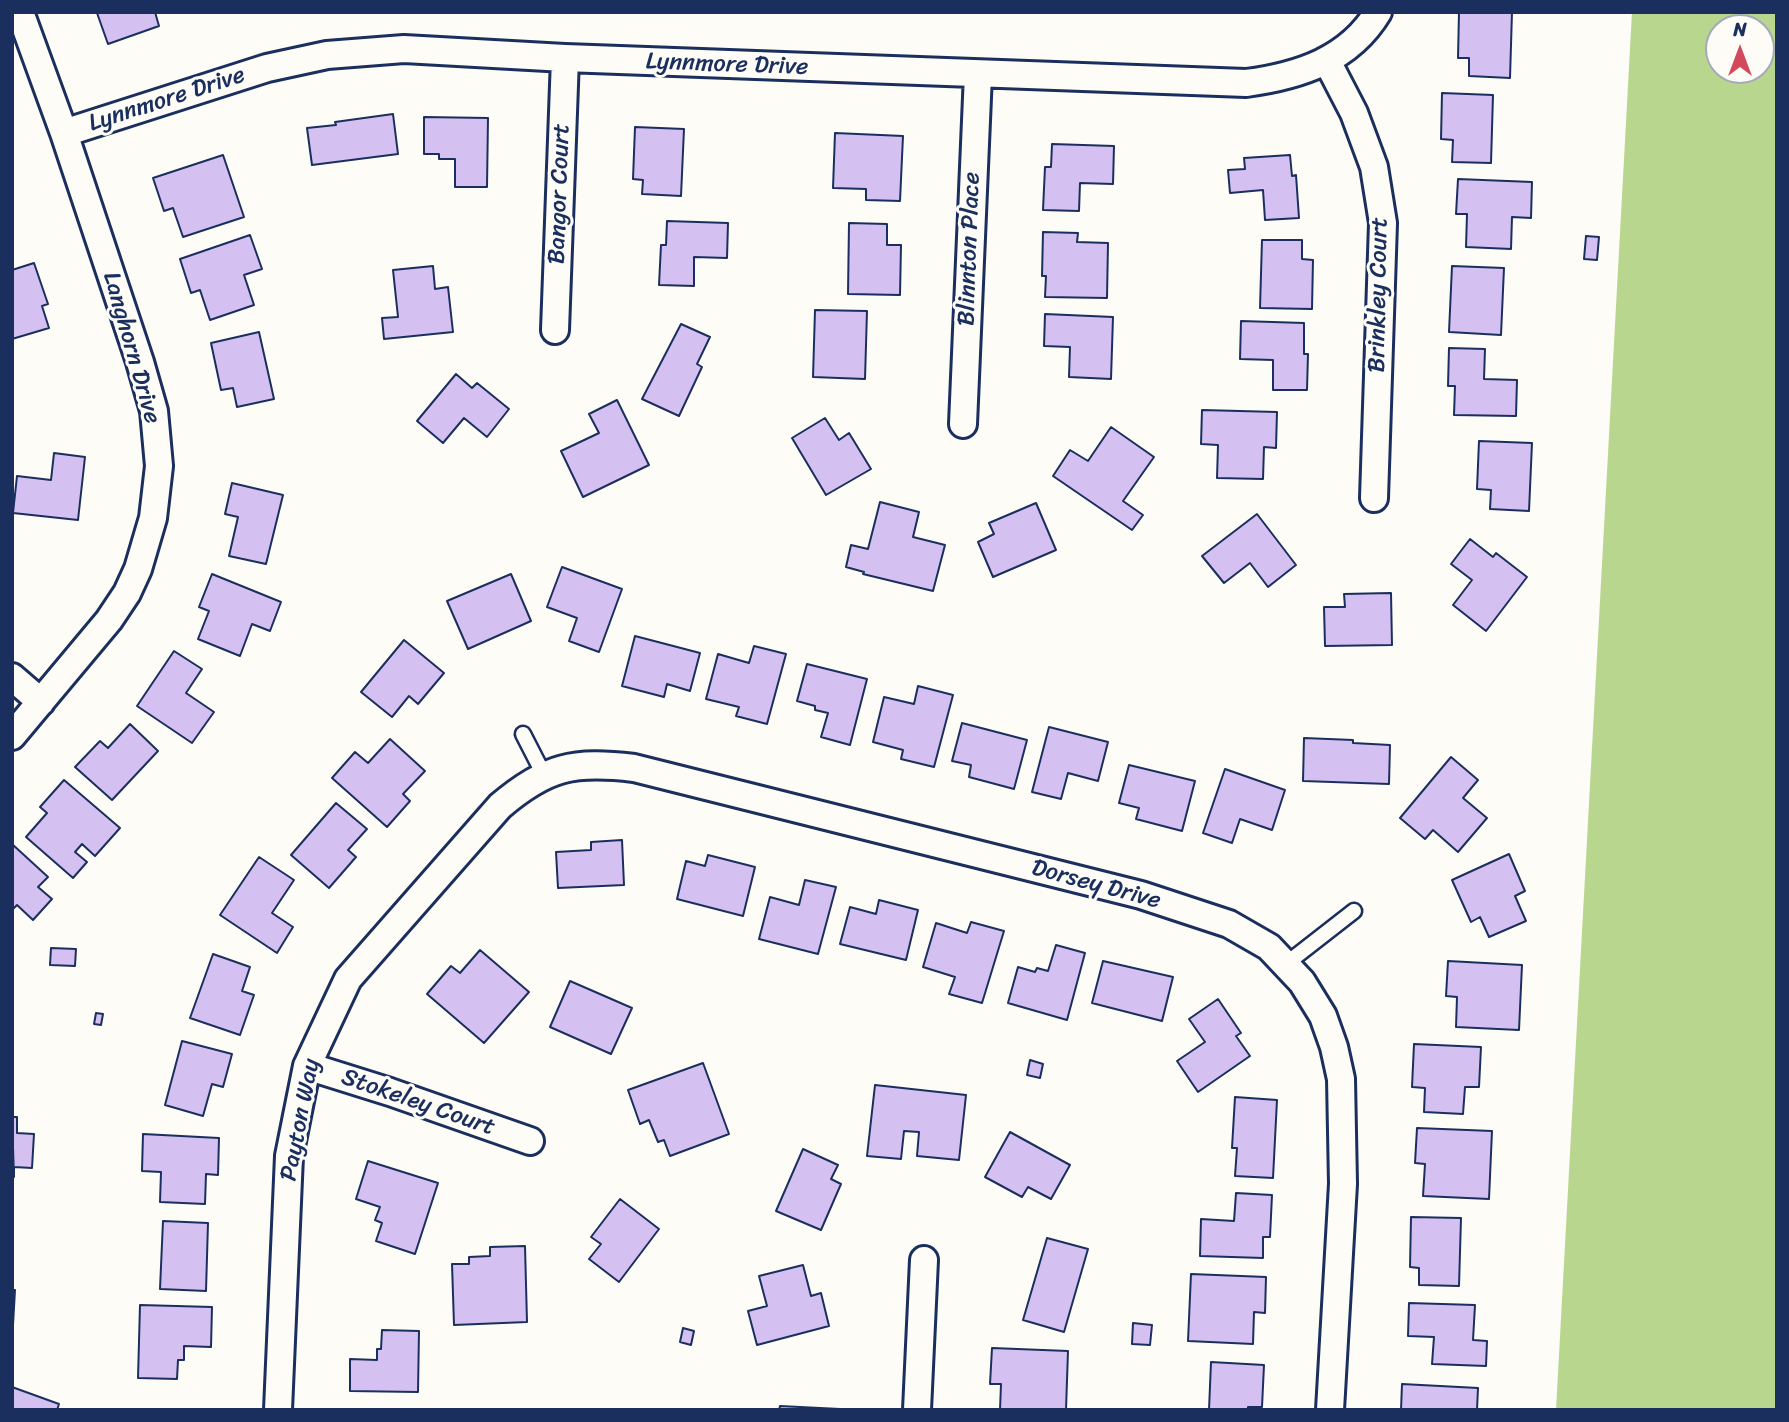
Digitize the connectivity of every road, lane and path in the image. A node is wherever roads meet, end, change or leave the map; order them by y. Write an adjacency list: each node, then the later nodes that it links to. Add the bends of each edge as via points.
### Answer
1 (20, 12): 6 (street, Langhorn Drive)
2 (1378, 12): 4 (street, Lynnmore Drive, via 1364,33)
3 (565, 58): 5 (street, Lynnmore Drive); 6 (street, Lynnmore Drive, via 404,48 327,55 267,68); 7 (street, Bangor Court)
4 (1327, 61): 5 (street, Lynnmore Drive, via 1275,80 1246,83); 9 (street, Brinkley Court, via 1354,113 1374,167 1383,223)
5 (978, 74): 8 (street, Blinnton Place)
6 (64, 134): 11 (street, Langhorn Drive, via 144,374 154,411 159,466 153,518 127,593)
7 (555, 330)
8 (963, 425)
9 (1374, 498)
10 (12, 677): 11 (street)
11 (41, 702): 13 (street, Langhorn Drive)
12 (523, 734): 14 (lane)
13 (12, 736)
14 (544, 775): 15 (street, Dorsey Drive, via 500,806); 17 (street, Dorsey Drive, via 574,765 634,768 1128,892 1229,924 1269,947)
15 (470, 842): 18 (street, Payton Way, via 348,979)
16 (1354, 911): 17 (lane)
17 (1286, 964): 23 (street, Dorsey Drive, via 1323,1016 1341,1079 1343,1184)
18 (307, 1066): 19 (street, Stokeley Court); 21 (street, Payton Way, via 289,1156)
19 (530, 1141)
20 (924, 1260): 22 (street)
21 (278, 1410)
22 (917, 1410)
23 (1330, 1410)

